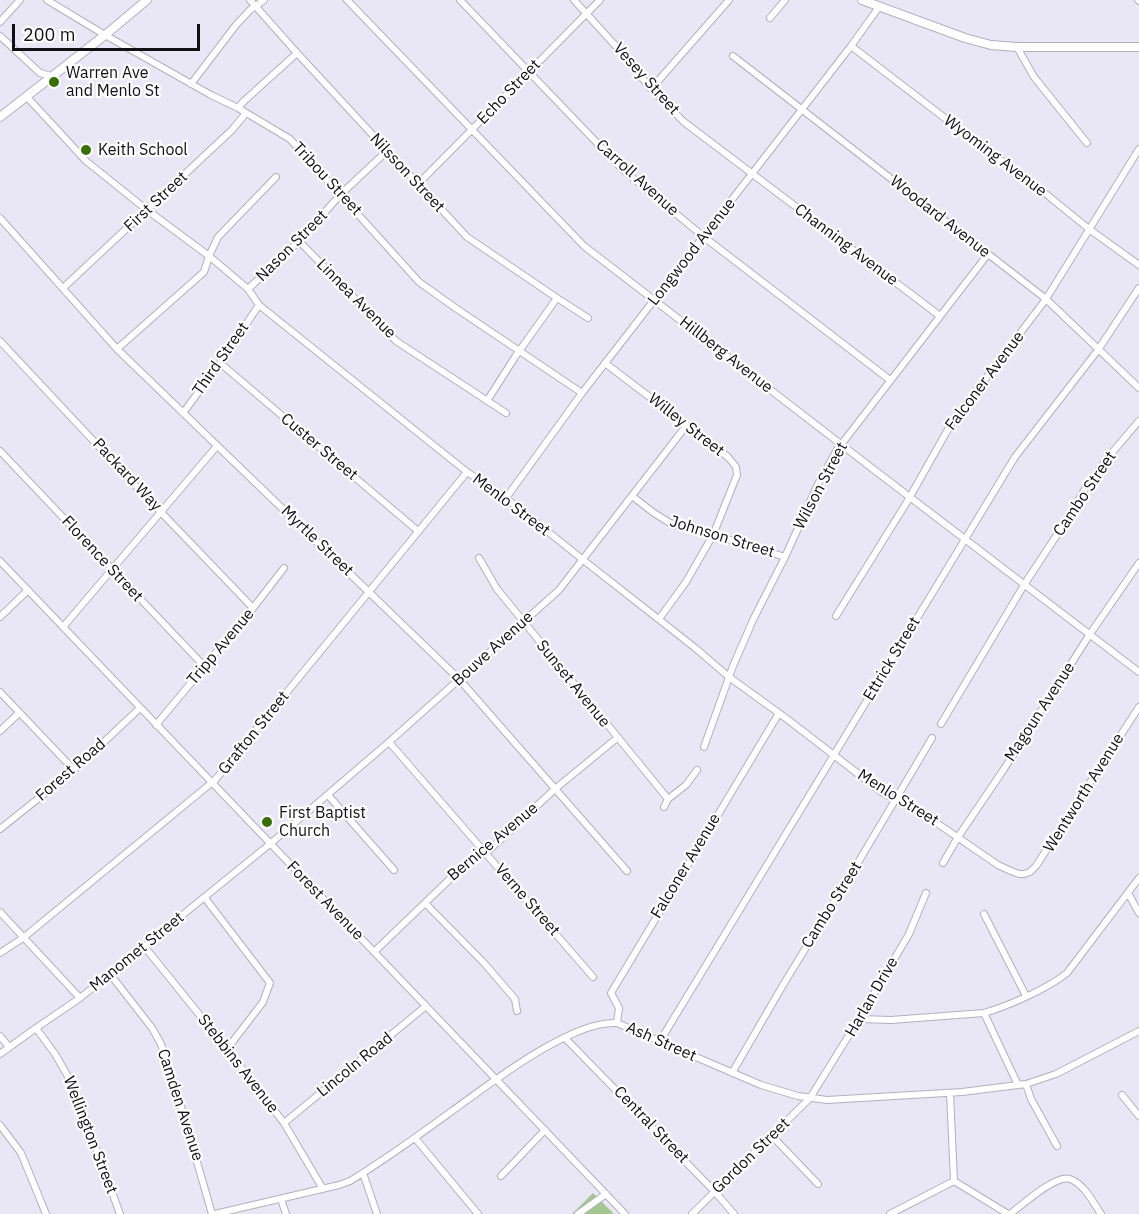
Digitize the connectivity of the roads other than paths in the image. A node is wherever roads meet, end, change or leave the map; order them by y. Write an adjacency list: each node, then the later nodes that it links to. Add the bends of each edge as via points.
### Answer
1 (20, 0): 17 (street)
2 (47, 0): 18 (street, Tribou Street)
3 (147, 0): 18 (main road)
4 (250, 0): 13 (street, Nilsson Street)
5 (264, 0): 13 (street)
6 (346, 0): 34 (street, Hillberg Avenue)
7 (460, 0): 25 (street, Carroll Avenue)
8 (574, 0): 15 (street, Vesey Street)
9 (600, 0): 15 (street, Echo Street)
10 (729, 0): 28 (street)
11 (785, 0): 16 (street)
12 (862, 0): 14 (main road)
13 (256, 6): 23 (street, Nilsson Street); 27 (street, via 236,25)
14 (879, 7): 20 (street, Longwood Avenue); 22 (main road, via 977,42)
15 (586, 13): 25 (street, Echo Street); 28 (street, Vesey Street)
16 (770, 18)
17 (0, 22)
18 (105, 35): 26 (main road); 27 (street, Tribou Street)
19 (0, 36): 26 (street, via 40,73)
20 (851, 46): 31 (street, Longwood Avenue); 44 (street, Wyoming Avenue)
21 (1139, 47): 22 (main road)
22 (1017, 48): 35 (street, via 1034,77)
23 (297, 53): 30 (street); 37 (street, Nilsson Street)
24 (733, 56): 31 (street, Woodard Avenue)
25 (529, 71): 34 (street, Echo Street); 45 (street, Carroll Avenue, via 622,169)
26 (51, 76): 29 (main road)
27 (191, 84): 30 (street, Tribou Street)
28 (651, 89): 38 (street, Vesey Street, via 684,122)
29 (27, 97): 33 (main road); 42 (street, Menlo Street, via 86,161)
30 (238, 108): 32 (street, Tribou Street)
31 (801, 110): 38 (street, Longwood Avenue); 47 (street, Woodard Avenue)
32 (246, 113): 41 (street, Tribou Street, via 290,139); 42 (street, First Street)
33 (0, 117)
34 (471, 131): 40 (street, Echo Street); 55 (street, Hillberg Avenue, via 584,246)
35 (1087, 143)
36 (1139, 149): 44 (street, Falconer Avenue)
37 (387, 151): 40 (street, Nilsson Street); 41 (street, Nason Street)
38 (752, 174): 45 (street, Longwood Avenue); 57 (street, Channing Avenue)
39 (276, 177): 48 (street, via 218,237)
40 (418, 184): 53 (street, Nilsson Street, via 467,237)
41 (342, 195): 46 (street, Nason Street); 61 (street, Tribou Street, via 419,282)
42 (147, 210): 48 (street, Menlo Street); 50 (street, First Street)
43 (0, 218): 50 (street, Myrtle Street)
44 (1089, 229): 49 (street, Wyoming Avenue); 54 (street, Falconer Avenue)
45 (704, 237): 55 (street, Longwood Avenue); 65 (street, Carroll Avenue)
46 (299, 241): 52 (street, Nason Street); 68 (street, Linnea Avenue, via 396,341)
47 (988, 254): 54 (street, Woodard Avenue); 57 (street, Wilson Street)
48 (209, 256): 52 (street, Menlo Street); 60 (street, via 204,272)
49 (1139, 265)
50 (63, 288): 60 (street, Myrtle Street)
51 (1139, 288): 62 (street, Ettrick Street)
52 (248, 289): 56 (street, Menlo Street)
53 (557, 298): 58 (street, Nilsson Street); 61 (street)
54 (1046, 299): 62 (street, Woodard Avenue); 78 (street, Falconer Avenue, via 957,416)
55 (655, 301): 64 (street, Longwood Avenue); 73 (street, Hillberg Avenue)
56 (259, 304): 63 (street, Third Street); 76 (street, Menlo Street)
57 (940, 316): 65 (street, Wilson Street)
58 (588, 318)
59 (0, 341): 80 (street, Packard Way)
60 (117, 349): 69 (street, Myrtle Street)
61 (519, 350): 67 (street, Tribou Street); 68 (street)
62 (1098, 350): 66 (street, Woodard Avenue); 83 (street, Ettrick Street, via 1014,457)
63 (220, 363): 69 (street, Third Street); 81 (street, Custer Street)
64 (605, 363): 67 (street, Longwood Avenue); 72 (street, Willey Street)
65 (890, 380): 73 (street, Wilson Street)
66 (1139, 388)
67 (582, 393): 79 (street, Longwood Avenue)
68 (487, 401): 70 (street, Linnea Avenue)
69 (183, 413): 74 (street, Myrtle Street)
70 (506, 413)
71 (1139, 421): 91 (street, Cambo Street, via 1085,489)
72 (686, 426): 77 (street, Bouve Avenue); 82 (street, Willey Street, via 728,457 737,471)
73 (841, 444): 78 (street, Hillberg Avenue); 84 (street, Wilson Street)
74 (217, 446): 80 (street); 93 (street, Myrtle Street)
75 (0, 451): 90 (street, Florence Street)
76 (467, 472): 79 (street, Menlo Street); 81 (street, Grafton Street)
77 (632, 495): 82 (street, Johnson Street, via 670,523); 86 (street, Bouve Avenue)
78 (909, 497): 83 (street, Hillberg Avenue); 95 (street, Falconer Avenue)
79 (506, 498): 86 (street, Menlo Street)
80 (161, 511): 90 (street); 94 (street, Packard Way)
81 (418, 531): 93 (street, Grafton Street)
82 (713, 535): 84 (street, Johnson Street); 97 (street)
83 (964, 538): 91 (street, Hillberg Avenue); 117 (street, Ettrick Street)
84 (785, 557): 103 (street, Wilson Street)
85 (479, 558): 98 (street, Sunset Avenue, via 496,589)
86 (582, 559): 97 (street, Menlo Street); 98 (street, Bouve Avenue, via 559,590)
87 (0, 561): 92 (street, Forest Avenue)
88 (1139, 563): 100 (street, Magoun Avenue)
89 (284, 568): 94 (street, Tripp Avenue)
90 (112, 570): 99 (street); 101 (street, Florence Street)
91 (1024, 585): 100 (street, Hillberg Avenue); 111 (street, Cambo Street)
92 (28, 590): 96 (street); 99 (street, Forest Avenue)
93 (370, 591): 104 (street, Myrtle Street); 120 (street, Grafton Street)
94 (253, 608): 101 (street, Tripp Avenue)
95 (836, 616)
96 (0, 618)
97 (659, 619): 103 (street, Menlo Street)
98 (524, 622): 104 (street, Bouve Avenue); 113 (street, Sunset Avenue)
99 (63, 627): 107 (street, Forest Avenue)
100 (1090, 634): 102 (street, Hillberg Avenue); 127 (street, Magoun Avenue)
101 (204, 666): 110 (street, Tripp Avenue)
102 (1139, 672)
103 (729, 677): 109 (street, Menlo Street); 116 (street, Wilson Street)
104 (459, 679): 115 (street, Bouve Avenue); 121 (street, Myrtle Street)
105 (0, 692): 108 (street)
106 (1139, 706): 133 (street, Wentworth Avenue, via 1041,859)
107 (140, 708): 110 (street, Forest Avenue); 118 (street, Forest Road)
108 (19, 713): 112 (street); 118 (street)
109 (779, 713): 117 (street, Menlo Street); 154 (street, Falconer Avenue, via 611,993 619,1008)
110 (156, 724): 120 (street, Forest Avenue)
111 (941, 724)
112 (0, 731)
113 (617, 738): 121 (street, Bernice Avenue); 123 (street, Sunset Avenue)
114 (932, 738): 124 (street, Cambo Street)
115 (389, 742): 122 (street, Bouve Avenue); 129 (street, Verne Street)
116 (704, 747)
117 (833, 756): 124 (street, Menlo Street); 159 (street, Ettrick Street)
118 (74, 770): 126 (street, Forest Road)
119 (698, 770): 123 (street)
120 (212, 784): 128 (street, Forest Avenue); 142 (street, Grafton Street)
121 (555, 789): 129 (street, Bernice Avenue); 132 (street, Myrtle Street)
122 (328, 795): 128 (street, Bouve Avenue); 131 (street)
123 (668, 799): 125 (street)
124 (895, 800): 127 (street, Menlo Street); 163 (street, Cambo Street)
125 (664, 807)
126 (0, 829)
127 (958, 837): 130 (street, Magoun Avenue); 133 (street, Menlo Street, via 998,865)
128 (270, 844): 137 (street, Manomet Street); 144 (street, Forest Avenue)
129 (486, 853): 138 (street, Bernice Avenue, via 475,857); 147 (street, Verne Street)
130 (943, 863)
131 (394, 870)
132 (627, 871)
133 (1024, 874)
134 (1139, 878): 136 (street)
135 (926, 893): 153 (street, Harlan Drive, via 909,934)
136 (1128, 893): 140 (street); 148 (street, via 1071,969)
137 (205, 898): 143 (street, Manomet Street); 161 (street, via 270,983 263,1002)
138 (425, 903): 144 (street, Bernice Avenue); 151 (street, via 515,999)
139 (0, 912): 142 (street)
140 (1139, 913)
141 (984, 914): 148 (street)
142 (23, 938): 145 (street, Grafton Street); 149 (street)
143 (144, 946): 146 (street, Manomet Street); 161 (street, Stebbins Avenue)
144 (374, 952): 150 (street, Forest Avenue)
145 (0, 953)
146 (110, 974): 149 (street, Manomet Street); 187 (street, Camden Avenue, via 161,1044)
147 (593, 977)
148 (1026, 996): 152 (street)
149 (80, 998): 155 (street, Manomet Street)
150 (426, 1006): 164 (street, Forest Avenue); 171 (street, Lincoln Road)
151 (517, 1011)
152 (984, 1013): 153 (street); 166 (street)
153 (859, 1019): 169 (street, Harlan Drive)
154 (617, 1023): 158 (street, Ash Street, via 598,1024); 159 (street, Ash Street)
155 (36, 1028): 160 (street, Manomet Street); 186 (street, Wellington Street, via 73,1085)
156 (1139, 1031): 165 (street, Ash Street, via 1065,1070)
157 (0, 1036): 160 (street)
158 (565, 1038): 164 (street, Ash Street); 182 (street, Central Street)
159 (660, 1041): 163 (street, Ash Street)
160 (9, 1047): 162 (street, Manomet Street)
161 (227, 1049): 171 (street, Stebbins Avenue)
162 (0, 1054)
163 (732, 1073): 169 (street, Ash Street, via 775,1090)
164 (496, 1080): 173 (street, Forest Avenue); 175 (street, Ash Street)
165 (1026, 1084): 166 (street, Ash Street); 176 (street)
166 (1018, 1086): 167 (street, Ash Street)
167 (950, 1093): 169 (street, Ash Street); 179 (street)
168 (1122, 1095): 170 (street)
169 (810, 1098): 174 (street, Gordon Street)
170 (1139, 1116)
171 (284, 1123): 181 (street, Stebbins Avenue)
172 (0, 1125): 185 (street, via 21,1153)
173 (545, 1130): 178 (street); 183 (street, Forest Avenue)
174 (772, 1136): 180 (street); 182 (street, Gordon Street)
175 (415, 1138): 177 (street, Ash Street); 190 (street)
176 (1057, 1146)
177 (363, 1173): 181 (street, Ash Street); 189 (street)
178 (501, 1176)
179 (954, 1181): 195 (street); 196 (street)
180 (818, 1184)
181 (323, 1189): 184 (street, Ash Street)
182 (715, 1192): 193 (street, Gordon Street); 194 (street, Central Street)
183 (606, 1194): 191 (street); 192 (street, Forest Avenue)
184 (281, 1199): 187 (street, Ash Street); 188 (street)
185 (46, 1214)
186 (120, 1214)
187 (213, 1214)
188 (286, 1214)
189 (376, 1214)
190 (478, 1214)
191 (578, 1214)
192 (625, 1214)
193 (692, 1214)
194 (734, 1214)
195 (890, 1214)
196 (1009, 1214): 197 (street, via 1054,1182 1066,1178 1080,1186)
197 (1101, 1214)

